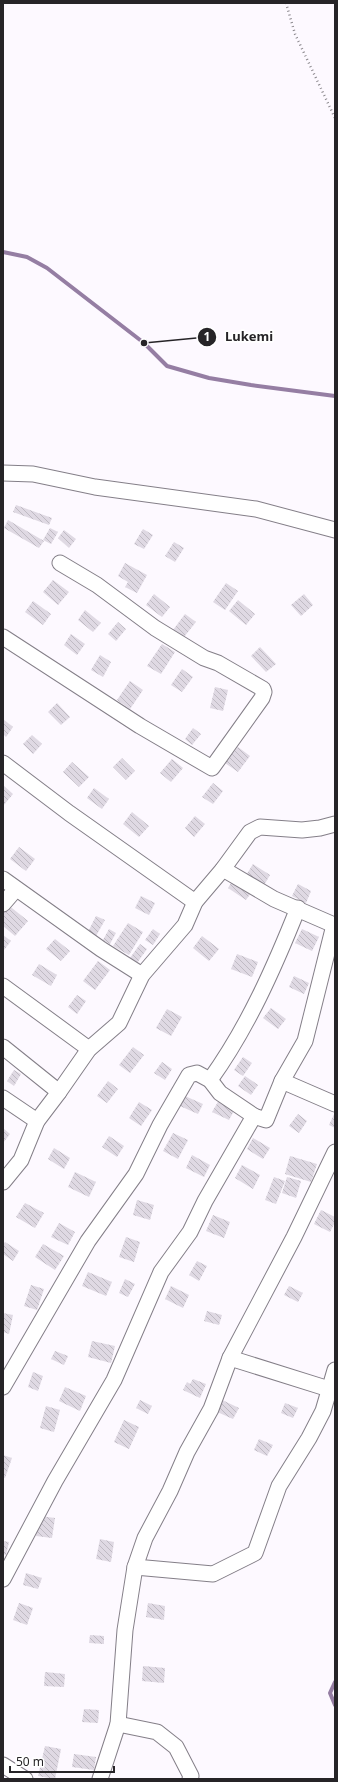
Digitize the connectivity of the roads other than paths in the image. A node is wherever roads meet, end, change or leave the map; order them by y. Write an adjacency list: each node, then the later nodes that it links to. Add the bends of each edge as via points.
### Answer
1 (3, 473): 2 (street, via 33,474 95,487 256,509)
2 (335, 530)
3 (60, 563): 4 (street, via 155,628 204,658 218,663 263,689 262,698 212,768 140,726)
4 (3, 638)
5 (3, 763): 10 (street)
6 (335, 824): 7 (street, via 302,830 260,827 250,832)
7 (223, 869): 10 (street); 12 (street, via 274,898)
8 (3, 879): 9 (street)
9 (16, 889): 11 (street); 13 (street)
10 (195, 902): 13 (street, via 185,924)
11 (3, 904)
12 (298, 908): 17 (street, via 272,973); 18 (street, via 334,925 305,1041)
13 (142, 975): 16 (street, via 119,1023)
14 (3, 986): 16 (street)
15 (3, 1047): 19 (street)
16 (89, 1049): 19 (street)
17 (210, 1080): 22 (street, via 220,1093); 28 (street, via 197,1073 189,1075 136,1174 88,1242)
18 (282, 1081): 21 (street); 22 (street, via 266,1120)
19 (60, 1092): 23 (street)
20 (3, 1098): 23 (street)
21 (335, 1104)
22 (254, 1116): 31 (street, via 190,1232 161,1272 114,1380 55,1481)
23 (36, 1121): 25 (street, via 21,1160)
24 (335, 1152): 26 (street, via 294,1237)
25 (3, 1182)
26 (230, 1358): 29 (street); 30 (street, via 211,1409 145,1538)
27 (335, 1370): 29 (street)
28 (3, 1387)
29 (329, 1389): 30 (street, via 323,1411 279,1486 255,1553 213,1574)
30 (135, 1566): 32 (street, via 125,1630)
31 (3, 1579)
32 (118, 1724): 35 (street); 36 (street, via 157,1732 176,1747 191,1776)
33 (3, 1765): 34 (street)
34 (25, 1779)
35 (100, 1779)
36 (190, 1779)

